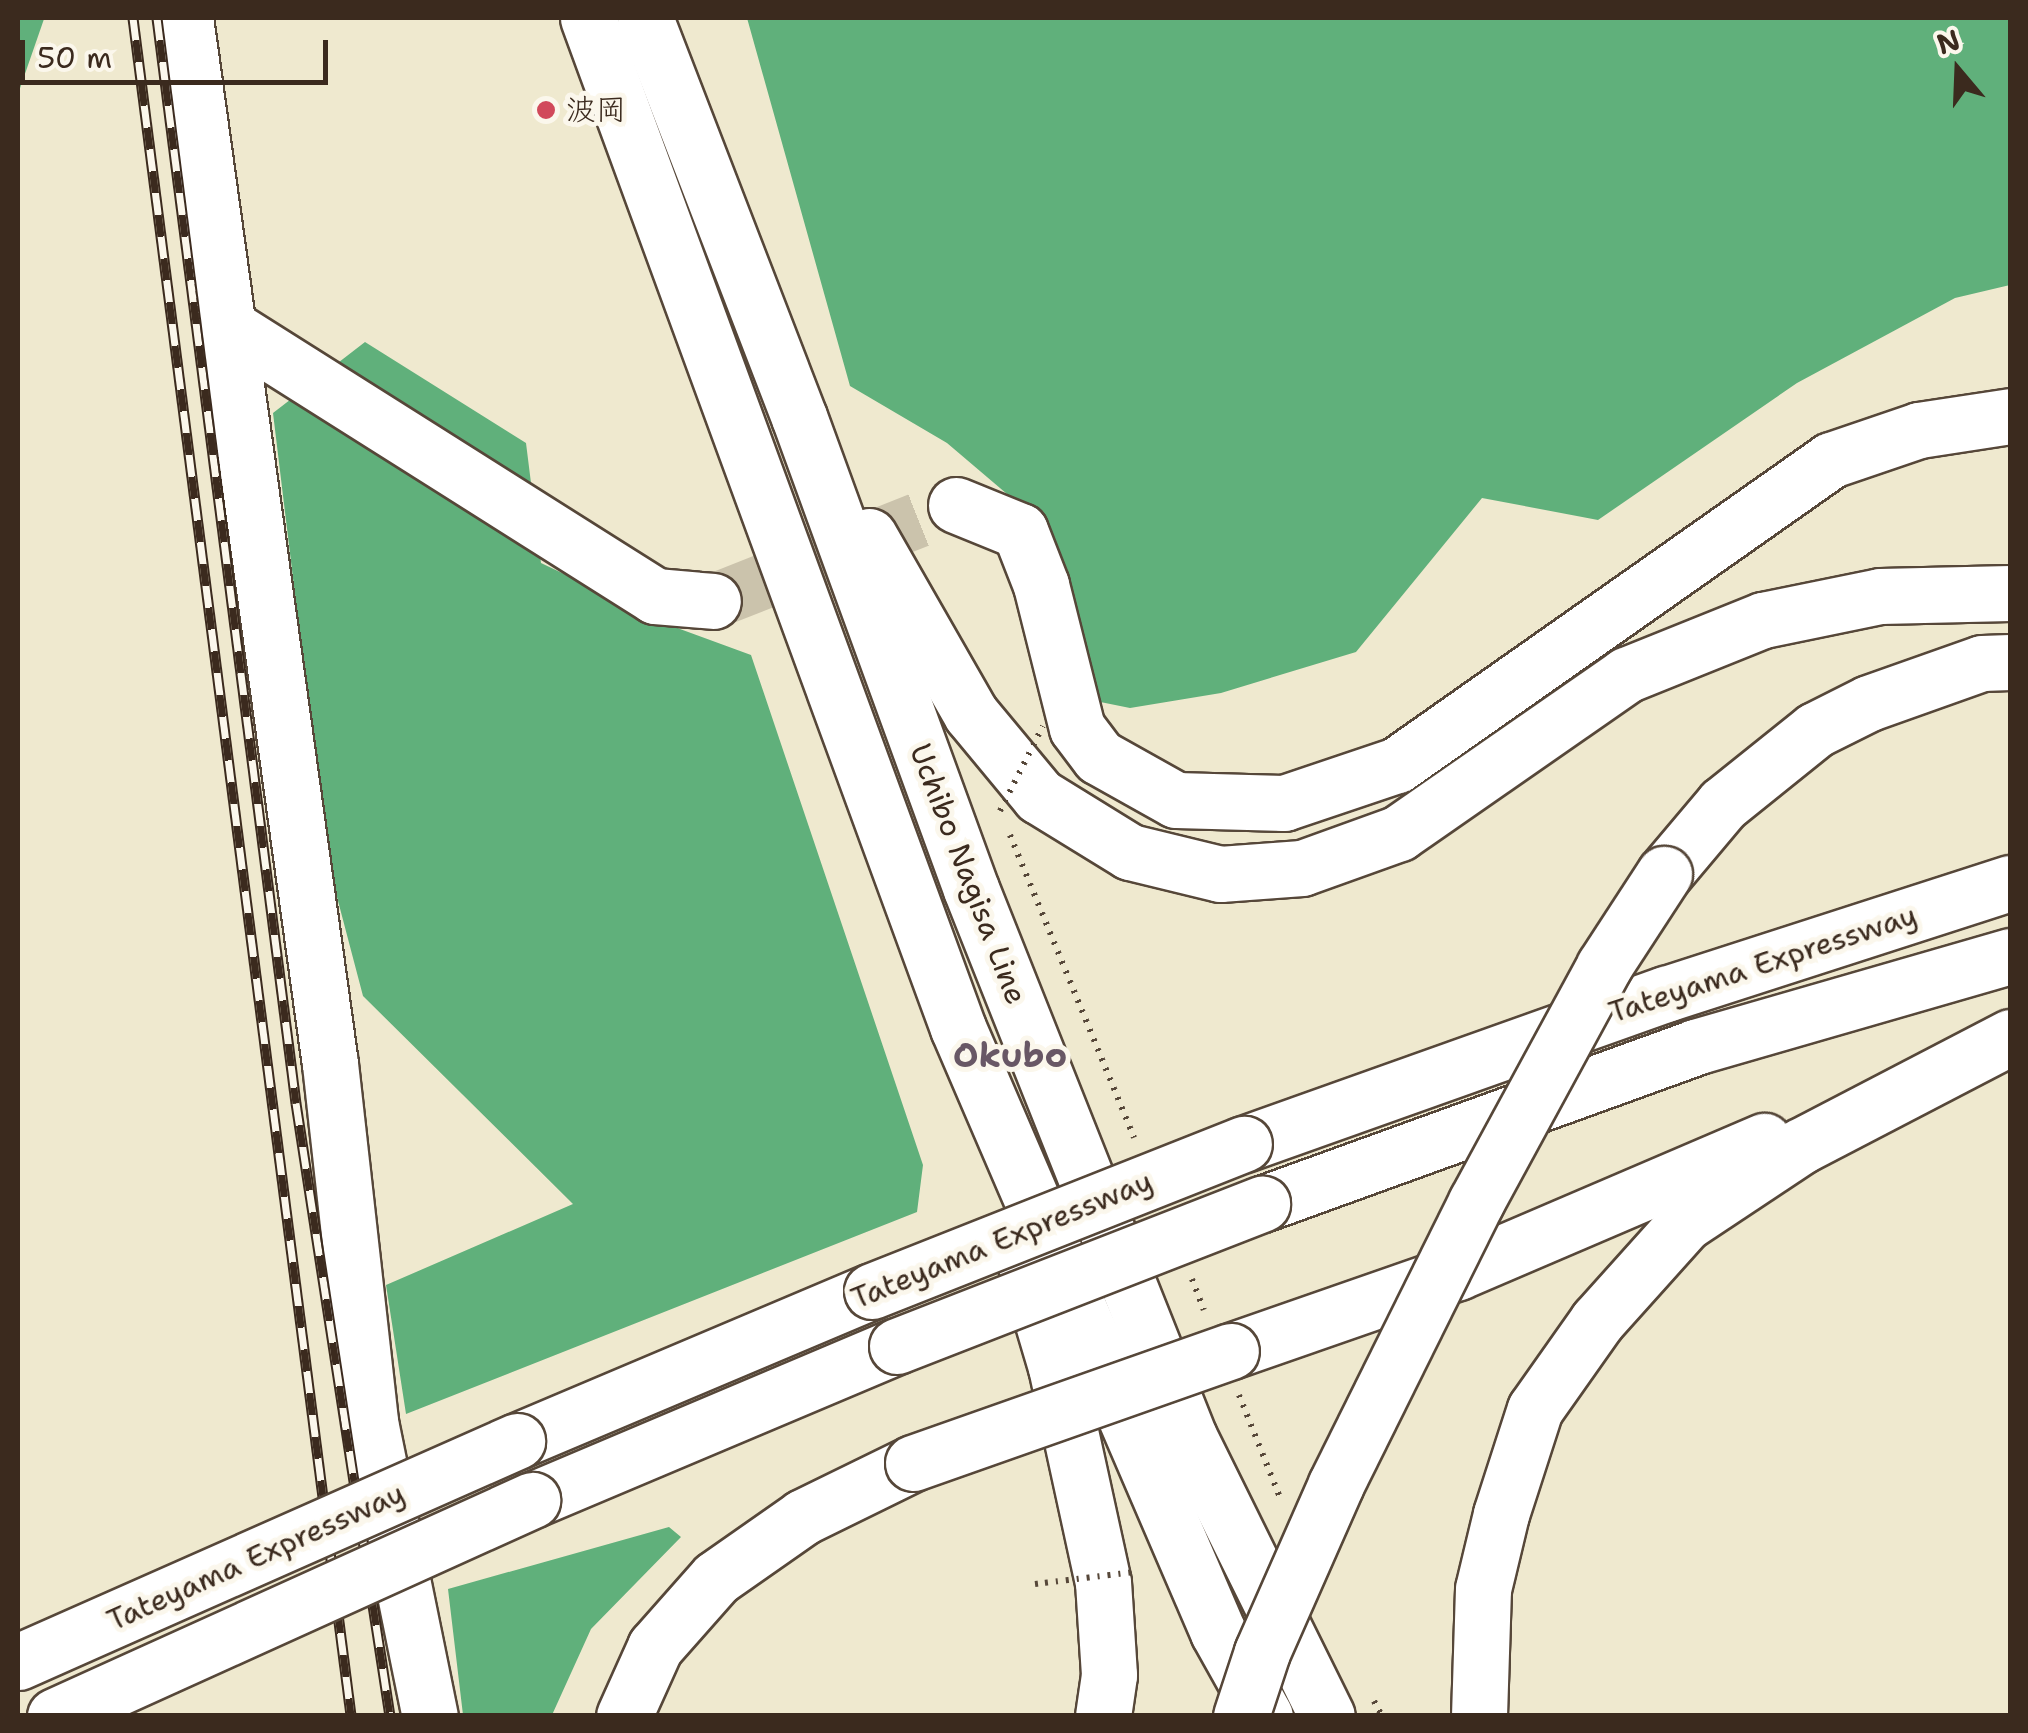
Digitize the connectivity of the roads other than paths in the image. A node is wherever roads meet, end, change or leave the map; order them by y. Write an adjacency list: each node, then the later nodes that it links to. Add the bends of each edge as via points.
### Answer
1 (186, 18): 4 (main road)
2 (588, 18): 13 (main road, Uchibo Nagisa Line)
3 (645, 18): 6 (main road, Uchibo Nagisa Line)
4 (229, 327): 9 (main road, via 656,596); 17 (main road, via 330,1064 370,1422)
5 (2010, 416): 7 (main road, via 1919,430 1831,460 1397,765 1284,803 1176,800 1100,757 1077,728 1041,584 1020,531)
6 (799, 417): 8 (main road, via 971,714 1039,796 1130,852 1220,874 1302,868 1400,833 1626,675 1763,620 1880,596); 22 (main road, Uchibo Nagisa Line, via 972,889 1189,1438)
7 (956, 505)
8 (2010, 593)
9 (713, 601)
10 (2010, 662): 20 (main road, bridge, via 1982,662 1814,730 1723,804 1664,874 1604,966 1476,1202 1336,1484)
11 (2010, 883): 15 (main road, Tateyama Expressway, bridge, via 1666,994 1244,1144 872,1291)
12 (2010, 956): 16 (main road, Tateyama Expressway, bridge, via 1694,1047 1262,1204 897,1346 532,1500)
13 (958, 1028): 19 (main road, via 1056,1368 1103,1582 1109,1675); 21 (main road, Uchibo Nagisa Line, via 1218,1632)
14 (2009, 1038): 18 (main road, bridge, via 1458,1272 913,1463 803,1517 716,1578 655,1646); 23 (main road, via 1800,1146 1685,1223 1597,1321 1535,1410 1501,1514 1482,1589)
15 (18, 1662)
16 (56, 1716)
17 (430, 1716)
18 (624, 1716)
19 (1103, 1716)
20 (1241, 1716)
21 (1265, 1716)
22 (1328, 1716)
23 (1479, 1716)

